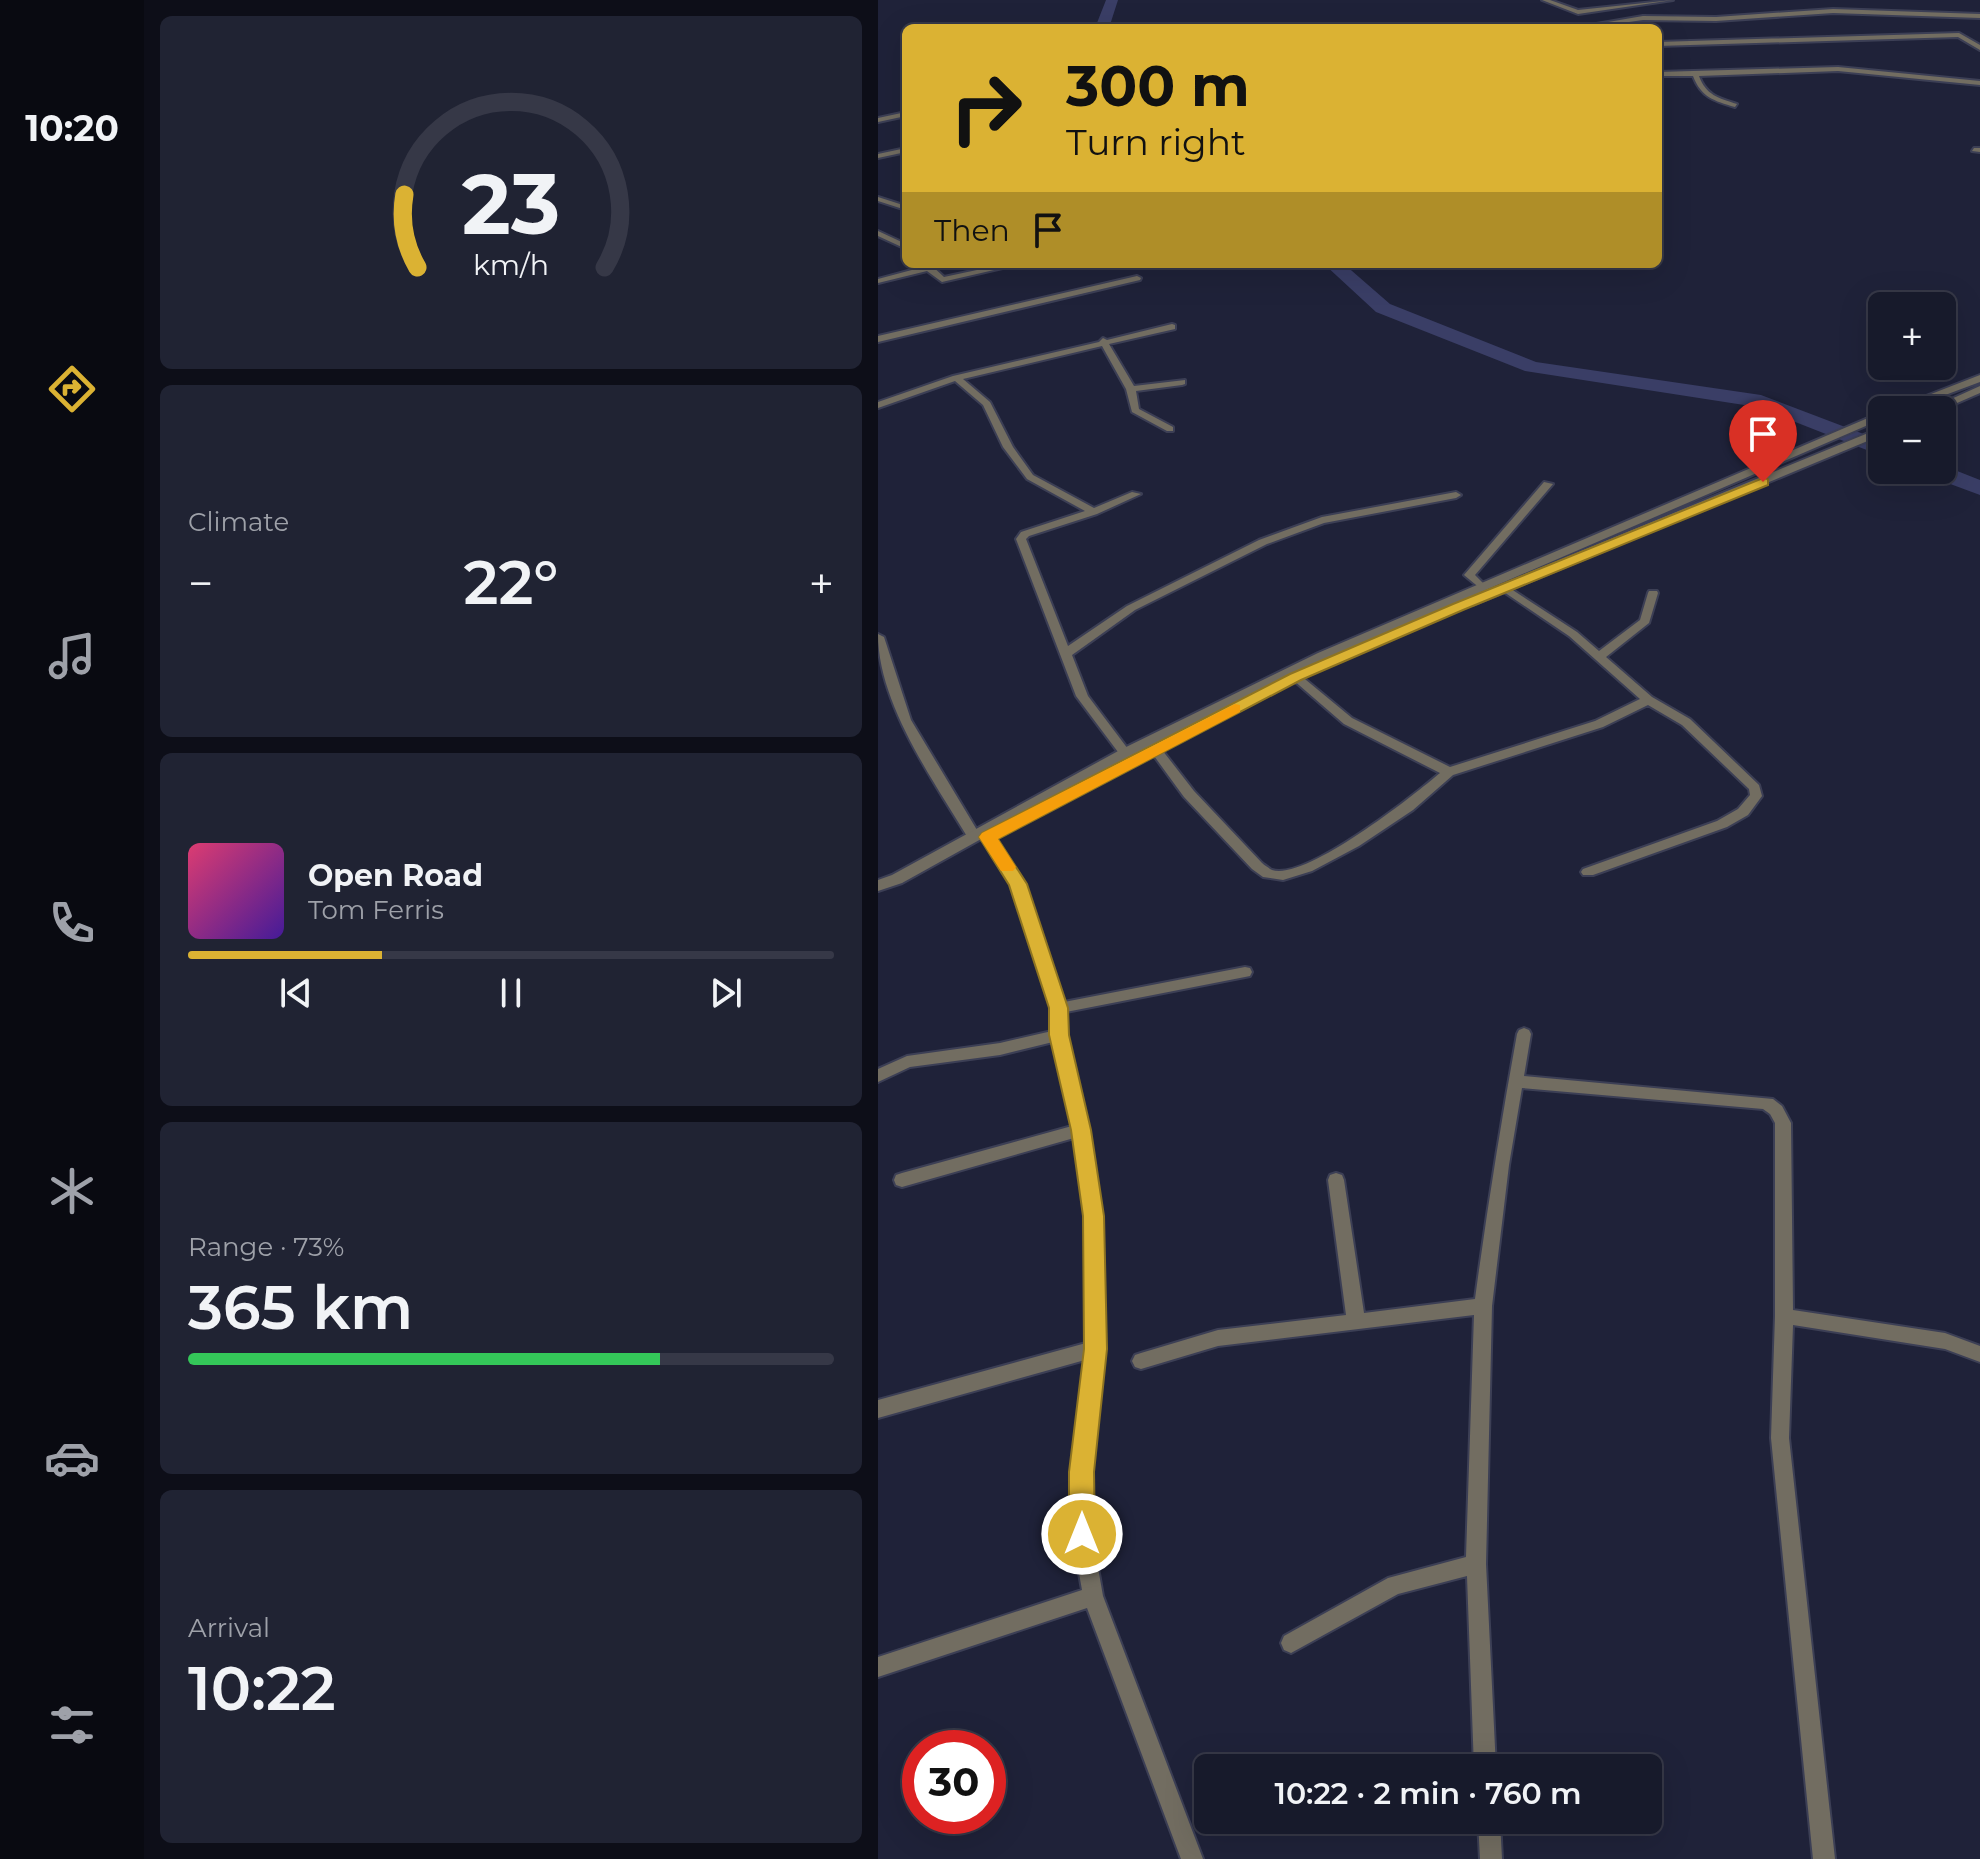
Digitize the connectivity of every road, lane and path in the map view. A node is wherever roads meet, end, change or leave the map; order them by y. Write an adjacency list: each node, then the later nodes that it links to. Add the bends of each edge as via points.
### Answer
1 (1545, 0): 5 (street, via 1578,12)
2 (1626, 0): 5 (street)
3 (1670, 0): 5 (street)
4 (1826, 0): 6 (street)
5 (1633, 4)
6 (1833, 11): 7 (street); 8 (street)
7 (1980, 16)
8 (1602, 24)
9 (1662, 44): 10 (street, via 1959,35)
10 (1980, 48)
11 (1662, 74): 12 (street)
12 (1695, 74): 13 (street, via 1838,69); 14 (street, via 1707,97)
13 (1980, 83)
14 (1735, 105)
15 (902, 115): 16 (street)
16 (878, 120)
17 (902, 151): 18 (street)
18 (878, 156)
19 (878, 199): 20 (street)
20 (902, 207)
21 (878, 233): 22 (street)
22 (902, 245)
23 (920, 268): 27 (street)
24 (929, 268): 25 (street, via 942,280)
25 (998, 268)
26 (1137, 278): 29 (street)
27 (878, 281)
28 (1172, 327): 30 (street)
29 (878, 339)
30 (1103, 341): 31 (street); 34 (street)
31 (956, 378): 38 (street); 45 (street, via 987,404 1030,477)
32 (1980, 378): 36 (street)
33 (1182, 382): 34 (street)
34 (1131, 389): 40 (street, via 1135,410)
35 (1980, 389): 37 (street)
36 (1932, 396)
37 (1956, 400)
38 (878, 405)
39 (1868, 421): 46 (street)
40 (1170, 429)
41 (1868, 437): 47 (street)
42 (1548, 484): 46 (street, via 1469,575)
43 (1136, 494): 45 (street)
44 (1456, 495): 50 (street, via 1322,520 1263,542 1131,608)
45 (1093, 512): 50 (street, via 1021,537)
46 (1481, 586): 55 (street)
47 (1505, 588): 51 (street); 52 (street)
48 (1653, 593): 51 (street, via 1645,621)
49 (878, 637): 57 (street, via 905,720)
50 (1065, 654): 55 (street, via 1082,696)
51 (1599, 656): 53 (street)
52 (1296, 677): 54 (street); 56 (street, via 1348,721)
53 (1648, 700): 56 (street, via 1599,724); 58 (street, via 1686,722 1755,788 1756,796 1743,812 1722,824)
54 (1155, 749): 56 (street, via 1189,794 1268,874 1307,868 1354,843); 57 (street)
55 (1125, 753): 57 (street)
56 (1449, 772)
57 (980, 836): 59 (street); 60 (street); 62 (street, via 1018,884)
58 (1588, 872)
59 (878, 886)
60 (878, 897)
61 (1245, 972): 62 (street)
62 (1059, 1008): 64 (street)
63 (1524, 1034): 66 (street)
64 (1059, 1035): 65 (street, via 907,1062); 67 (street)
65 (878, 1076)
66 (1515, 1081): 70 (street); 71 (street, via 1767,1103 1776,1110 1783,1123)
67 (1081, 1130): 68 (street); 73 (street, via 1094,1216)
68 (902, 1180)
69 (1336, 1180): 72 (street)
70 (1483, 1306): 72 (street); 77 (street)
71 (1784, 1316): 74 (street, via 1945,1341); 85 (street, via 1780,1438)
72 (1356, 1321): 75 (street, via 1218,1338)
73 (1095, 1349): 76 (street); 78 (street, via 1081,1472 1082,1534)
74 (1980, 1354)
75 (1141, 1361)
76 (878, 1409)
77 (1476, 1564): 79 (street, via 1395,1585); 81 (street)
78 (1093, 1596): 80 (street); 83 (street)
79 (1291, 1643)
80 (878, 1667)
81 (1484, 1754)
82 (1490, 1834): 84 (street)
83 (1192, 1859)
84 (1491, 1859)
85 (1824, 1859)

